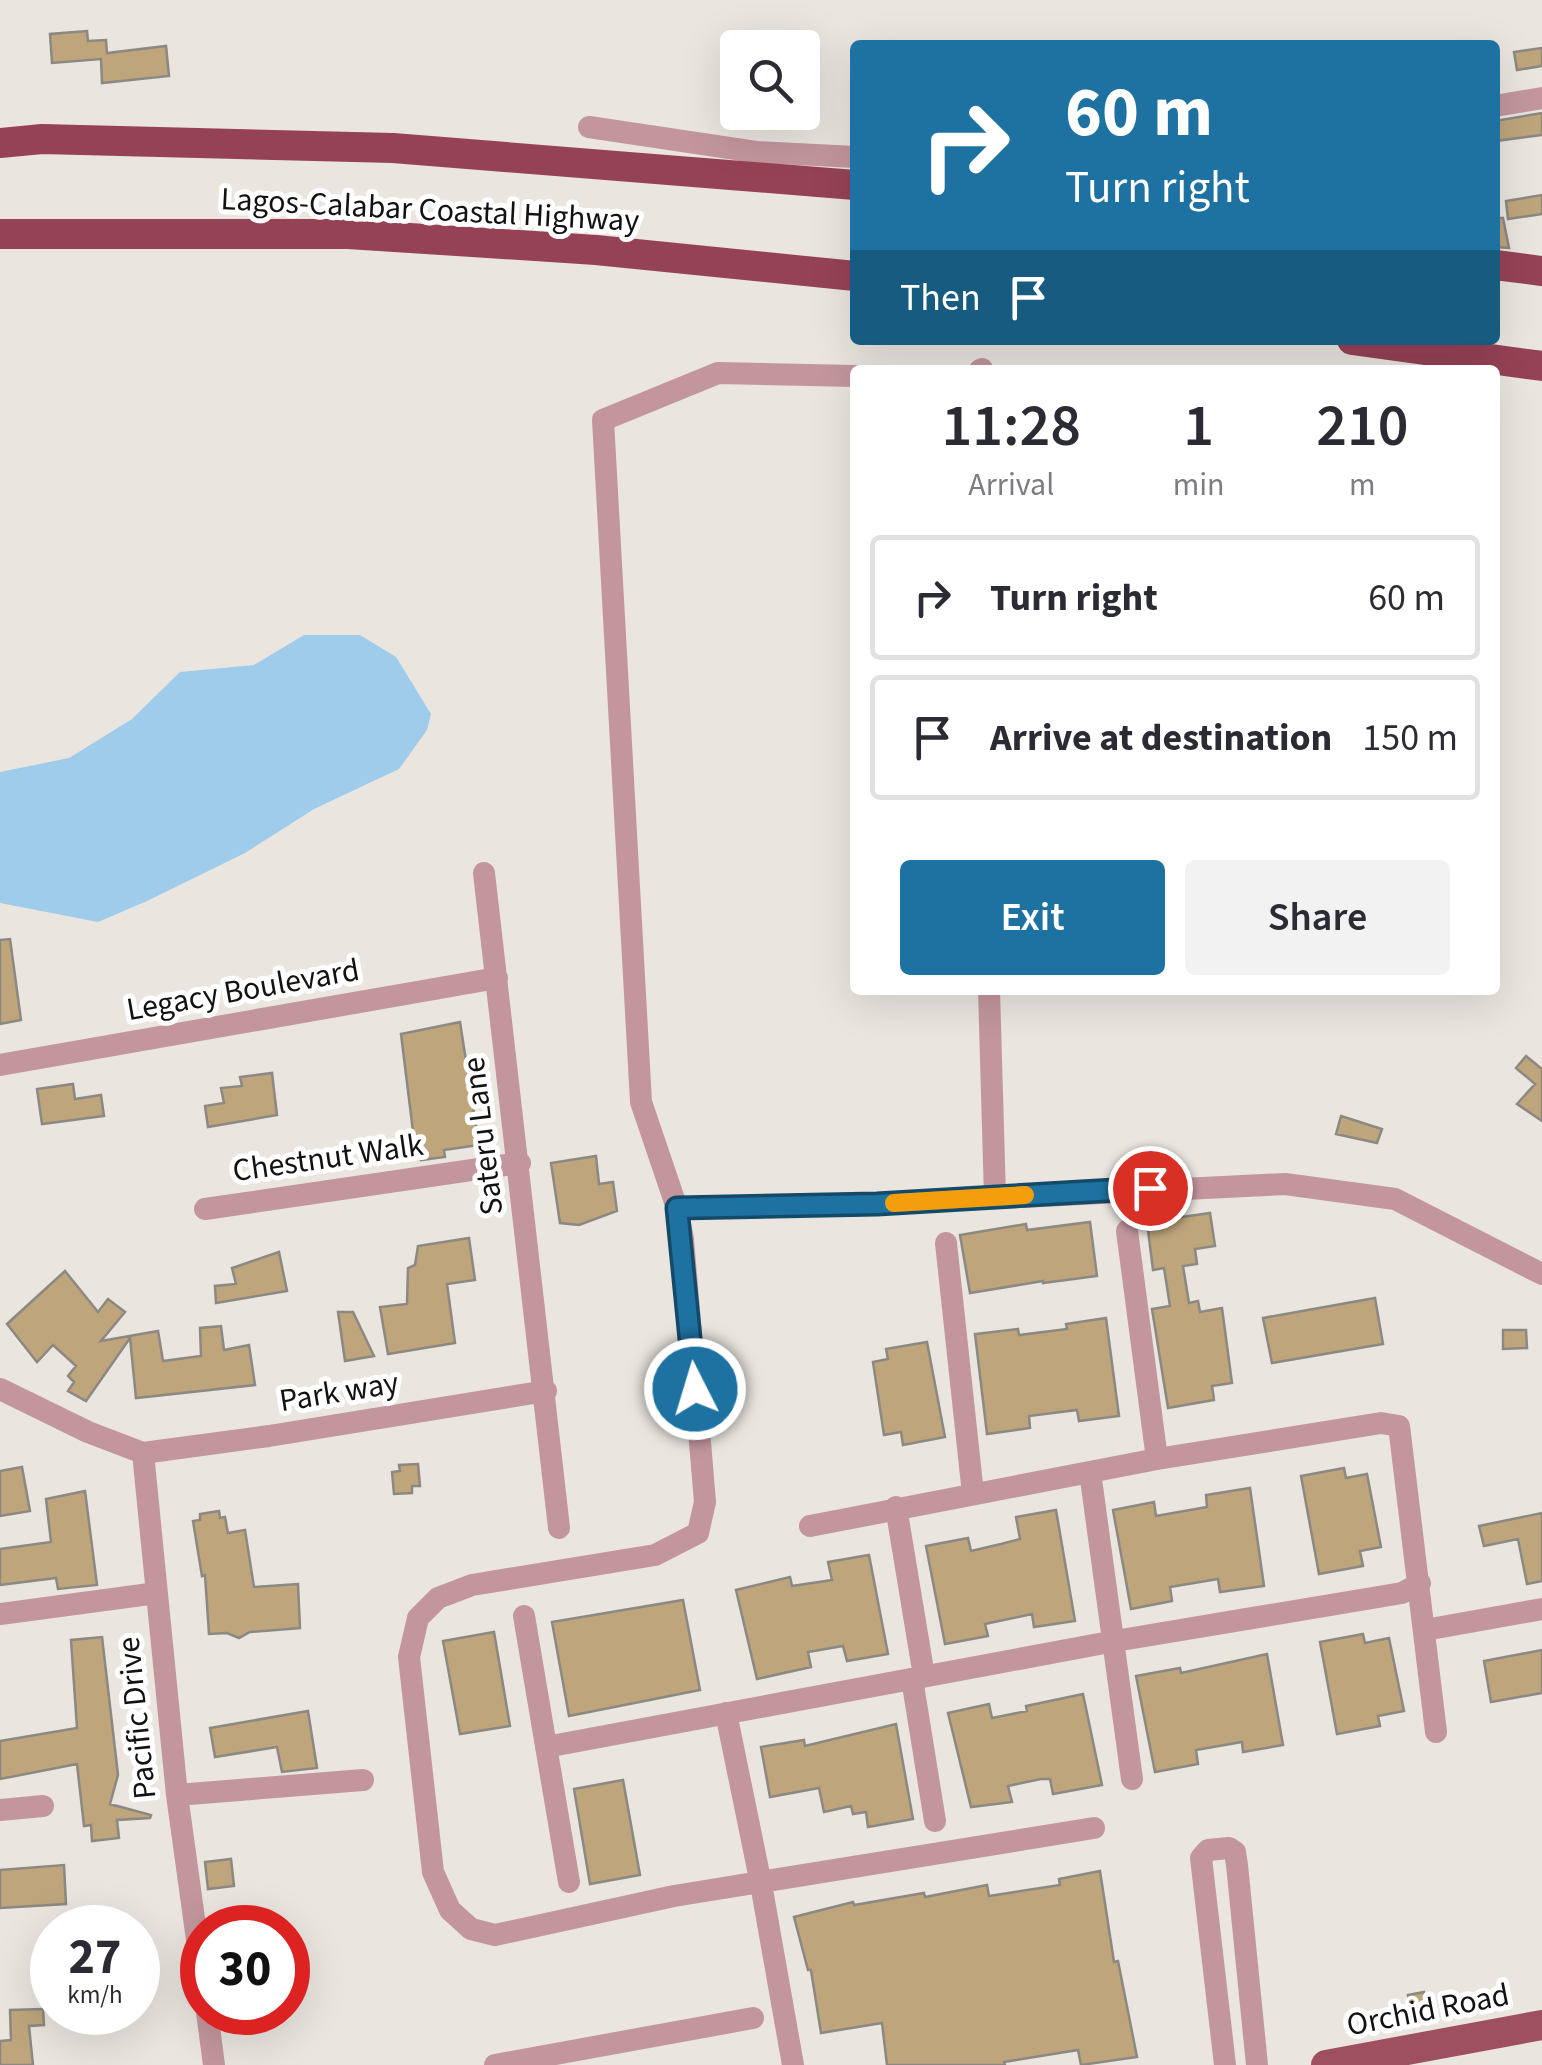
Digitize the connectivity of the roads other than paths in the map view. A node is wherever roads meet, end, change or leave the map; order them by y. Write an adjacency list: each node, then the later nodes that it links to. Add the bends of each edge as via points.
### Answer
1 (1542, 98): 2 (street)
2 (1500, 105)
3 (589, 127): 5 (street, via 756,152)
4 (0, 142): 6 (highway, Lagos-Calabar Coastal Highway, via 393,148)
5 (850, 157)
6 (850, 184)
7 (0, 234): 10 (highway, Lagos-Calabar Coastal Highway, via 348,234)
8 (1500, 266): 9 (highway)
9 (1542, 272)
10 (850, 275)
11 (1389, 345): 12 (highway)
12 (1542, 366)
13 (850, 376): 20 (street, via 718,373 603,420 641,1102)
14 (484, 873): 15 (street, Sateru Lane)
15 (497, 978): 17 (street, Legacy Boulevard); 18 (street, Sateru Lane)
16 (990, 995): 19 (street)
17 (0, 1066)
18 (520, 1163): 21 (street, Chestnut Walk); 26 (street, Sateru Lane)
19 (994, 1197): 20 (street); 24 (street, via 1285,1184 1395,1199)
20 (677, 1208): 53 (street, via 705,1502 698,1534 654,1555 472,1585 438,1598 418,1618 409,1657 432,1872 450,1910 471,1928 494,1934)
21 (205, 1209)
22 (1127, 1232): 28 (street)
23 (946, 1244): 30 (street)
24 (1542, 1274)
25 (0, 1389): 27 (street)
26 (546, 1391): 27 (street, Park way); 33 (street, Sateru Lane)
27 (143, 1452): 35 (street, Pacific Drive)
28 (1157, 1459): 29 (street); 34 (street, via 1382,1423 1398,1426)
29 (1090, 1472): 30 (street); 40 (street)
30 (973, 1494): 31 (street)
31 (896, 1508): 32 (street); 41 (street)
32 (810, 1526)
33 (559, 1528)
34 (1420, 1584): 39 (street); 40 (street, via 1402,1594)
35 (157, 1593): 37 (street); 47 (street, Pacific Drive)
36 (1542, 1609): 39 (street)
37 (0, 1614)
38 (524, 1616): 44 (street)
39 (1425, 1630): 43 (street)
40 (1115, 1641): 41 (street); 45 (street)
41 (918, 1677): 42 (street); 50 (street)
42 (726, 1714): 44 (street); 53 (street)
43 (1436, 1732)
44 (546, 1748): 52 (street)
45 (1132, 1779)
46 (362, 1780): 47 (street)
47 (178, 1795): 54 (street, Pacific Drive)
48 (43, 1806): 49 (street)
49 (0, 1810)
50 (935, 1822)
51 (1094, 1828): 53 (street)
52 (569, 1882)
53 (762, 1884): 61 (street)
54 (193, 1905)
55 (753, 2018): 60 (street)
56 (1542, 2025): 58 (main road, Orchid Road)
57 (210, 2035): 59 (street)
58 (1343, 2063)
59 (214, 2065)
60 (495, 2065)
61 (793, 2065)
62 (1226, 2065): 63 (street, via 1201,1858 1220,1848 1235,1852 1238,1865)
63 (1258, 2065)

